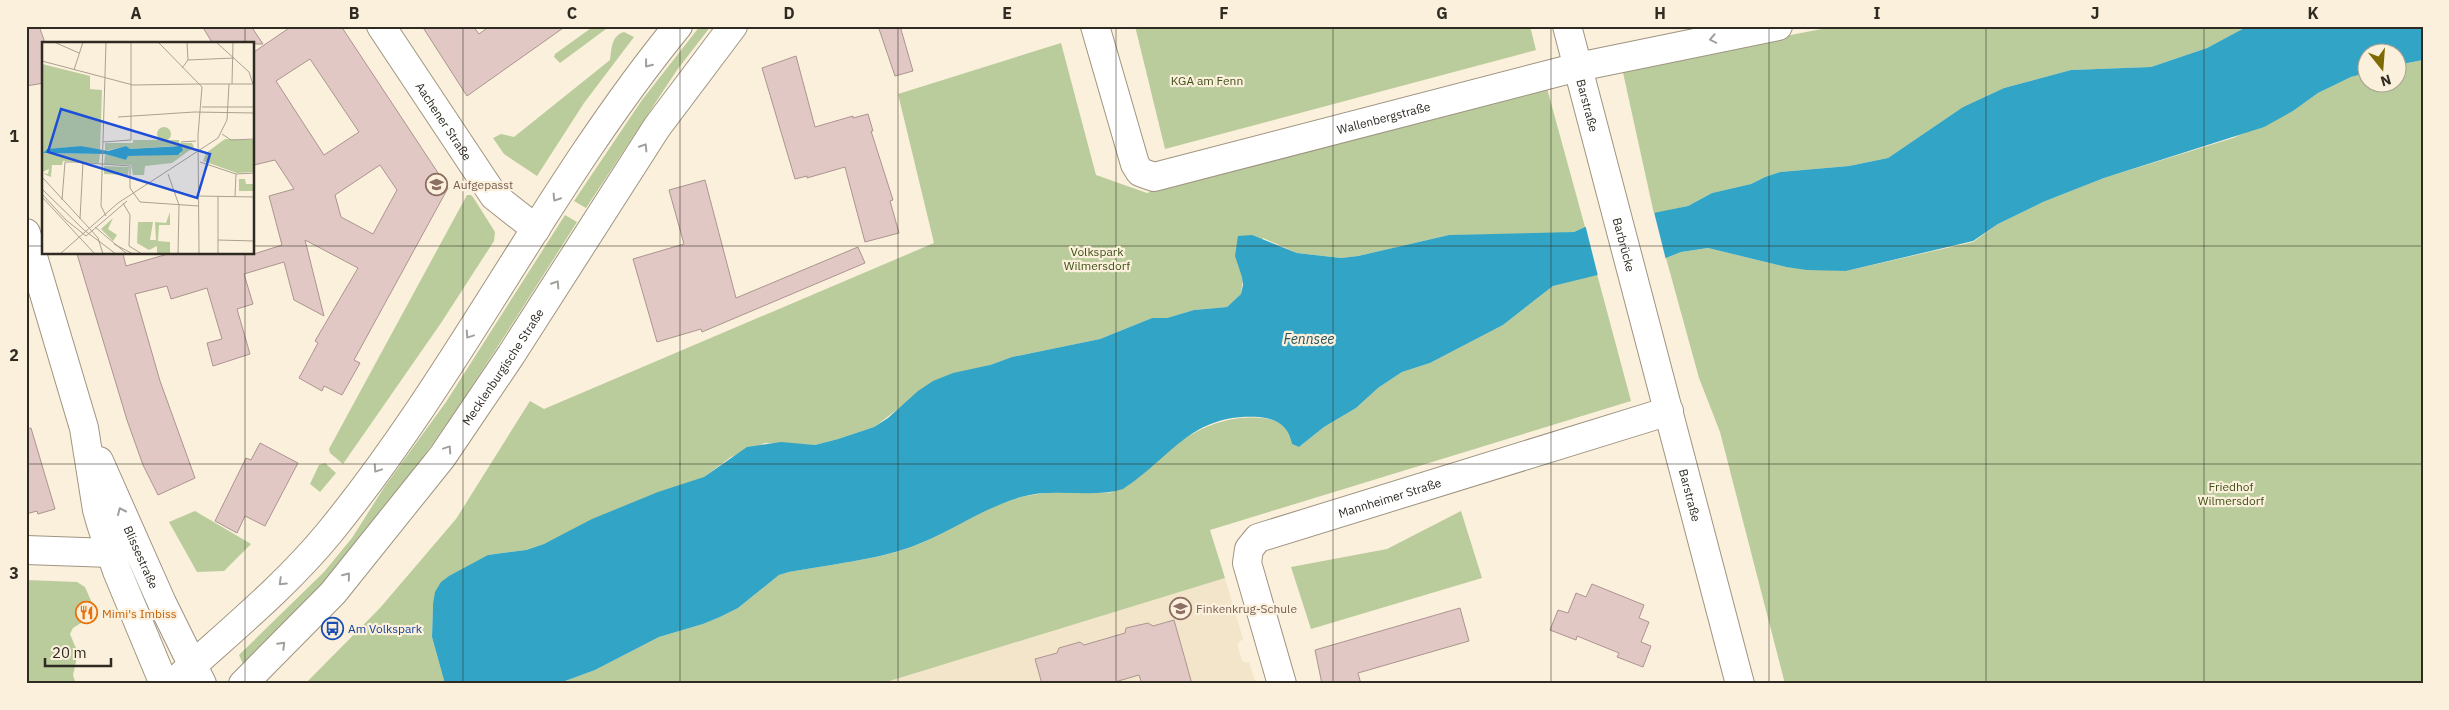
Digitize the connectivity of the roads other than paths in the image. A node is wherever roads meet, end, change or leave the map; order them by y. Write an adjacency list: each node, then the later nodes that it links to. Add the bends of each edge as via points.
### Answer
1 (381, 26): 9 (street, Aachener Straße, via 494,196)
2 (678, 26): 9 (street, one-way to 9, via 616,105)
3 (733, 26): 19 (street, Mecklenburgische Straße, one-way to 3, via 333,593 437,464 657,127)
4 (1095, 26): 7 (street, Wallenbergstraße, via 1135,164 1140,172 1154,177)
5 (1567, 26): 7 (street, Barstraße)
6 (1778, 26): 7 (street, Wallenbergstraße, one-way to 7)
7 (1578, 67): 8 (street, Barstraße)
8 (1610, 185): 11 (street, Barbrücke)
9 (536, 229): 16 (street, one-way to 16, via 467,338 366,484 327,534)
10 (26, 233): 13 (street, Blissestraße)
11 (1640, 305): 12 (street, Barstraße)
12 (1669, 411): 20 (street, Mannheimer Straße, via 1258,538 1249,549 1247,563); 21 (street, Barstraße)
13 (84, 428): 15 (street, Blissestraße, via 97,510); 16 (street, Blissestraße, one-way to 13, via 162,603)
14 (26, 550): 15 (street)
15 (111, 553): 17 (street, Blissestraße)
16 (198, 674): 18 (street)
17 (164, 684)
18 (172, 684)
19 (243, 684)
20 (1282, 684)
21 (1740, 684)

